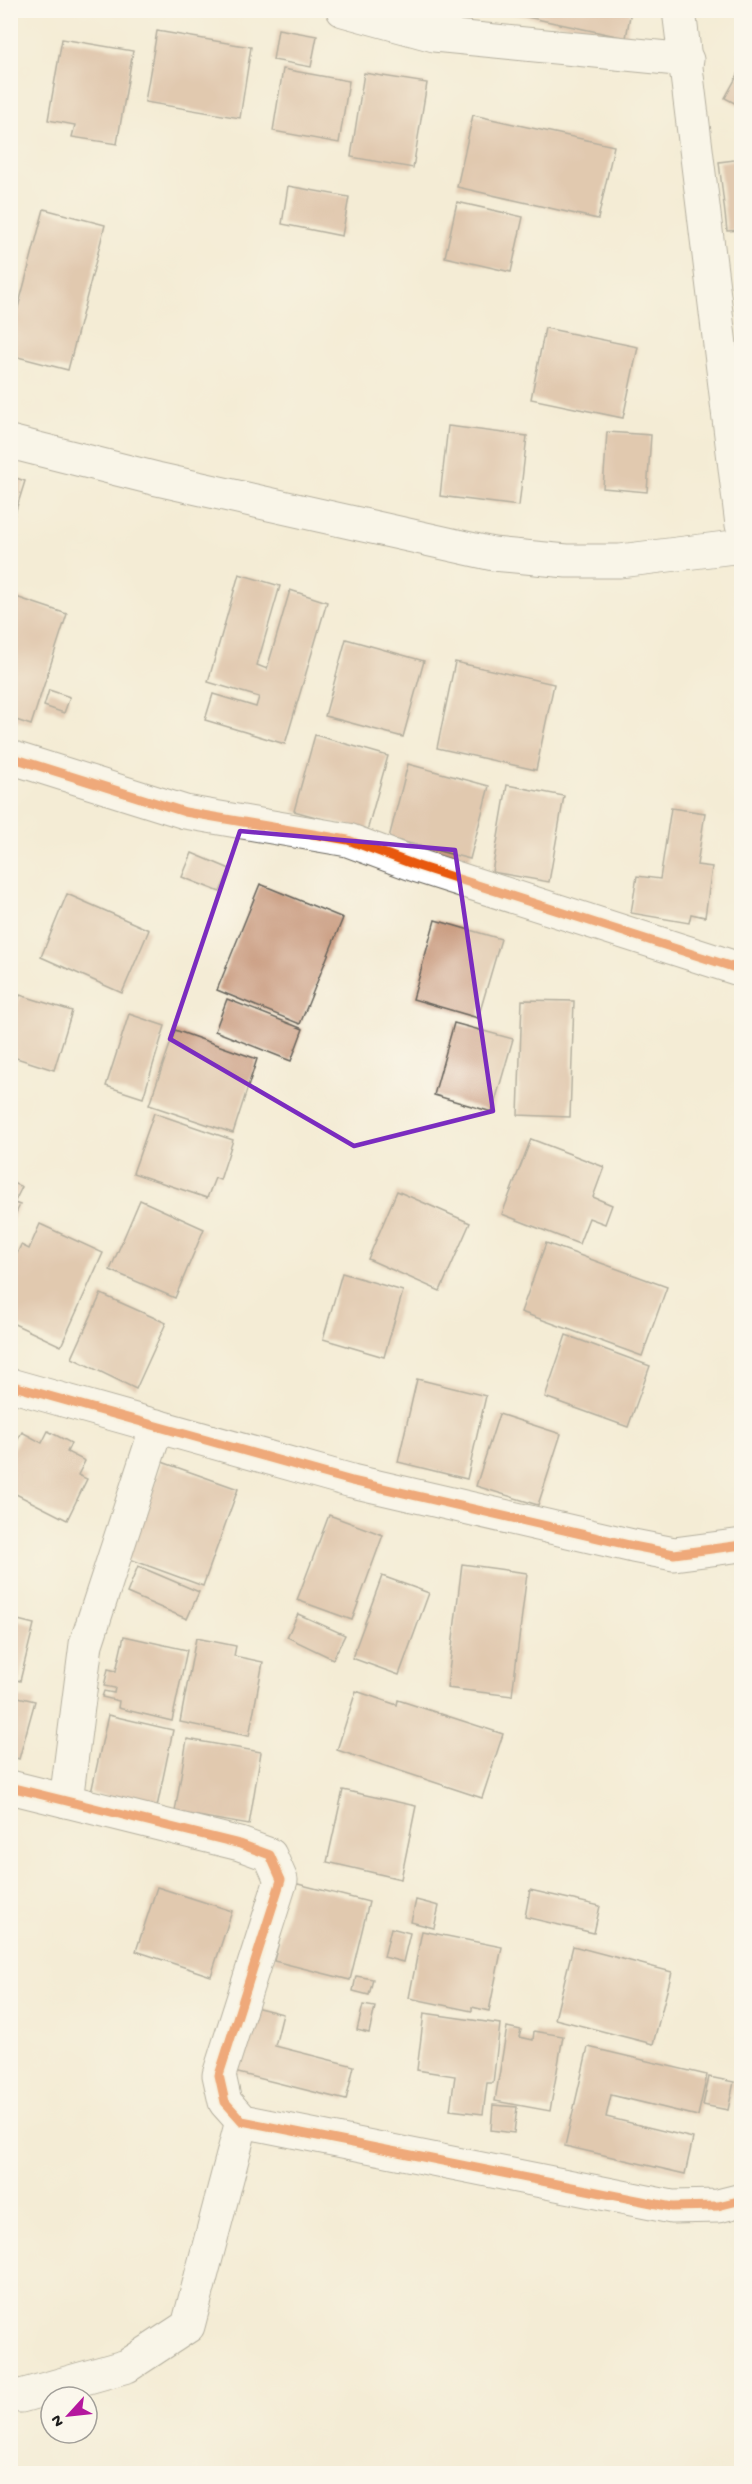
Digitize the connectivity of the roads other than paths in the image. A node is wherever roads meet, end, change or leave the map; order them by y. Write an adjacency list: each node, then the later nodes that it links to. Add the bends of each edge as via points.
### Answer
1 (343, 10): 3 (street, via 434,35)
2 (680, 10): 3 (street)
3 (687, 60): 5 (street)
4 (10, 442): 6 (street, via 493,554 620,561)
5 (741, 525)
6 (741, 546)
7 (10, 757): 8 (street, via 185,812 348,840)
8 (741, 970)
9 (10, 1385): 10 (street)
10 (157, 1426): 11 (street, via 352,1481 633,1546 674,1554); 13 (street, via 86,1644)
11 (741, 1545)
12 (10, 1787): 13 (street)
13 (66, 1801): 14 (street, via 240,1844 270,1856 281,1880 219,2075 225,2102)
14 (242, 2121): 15 (street, via 672,2207 718,2206); 16 (street, via 188,2326 128,2366 21,2396)
15 (741, 2200)
16 (10, 2395)

